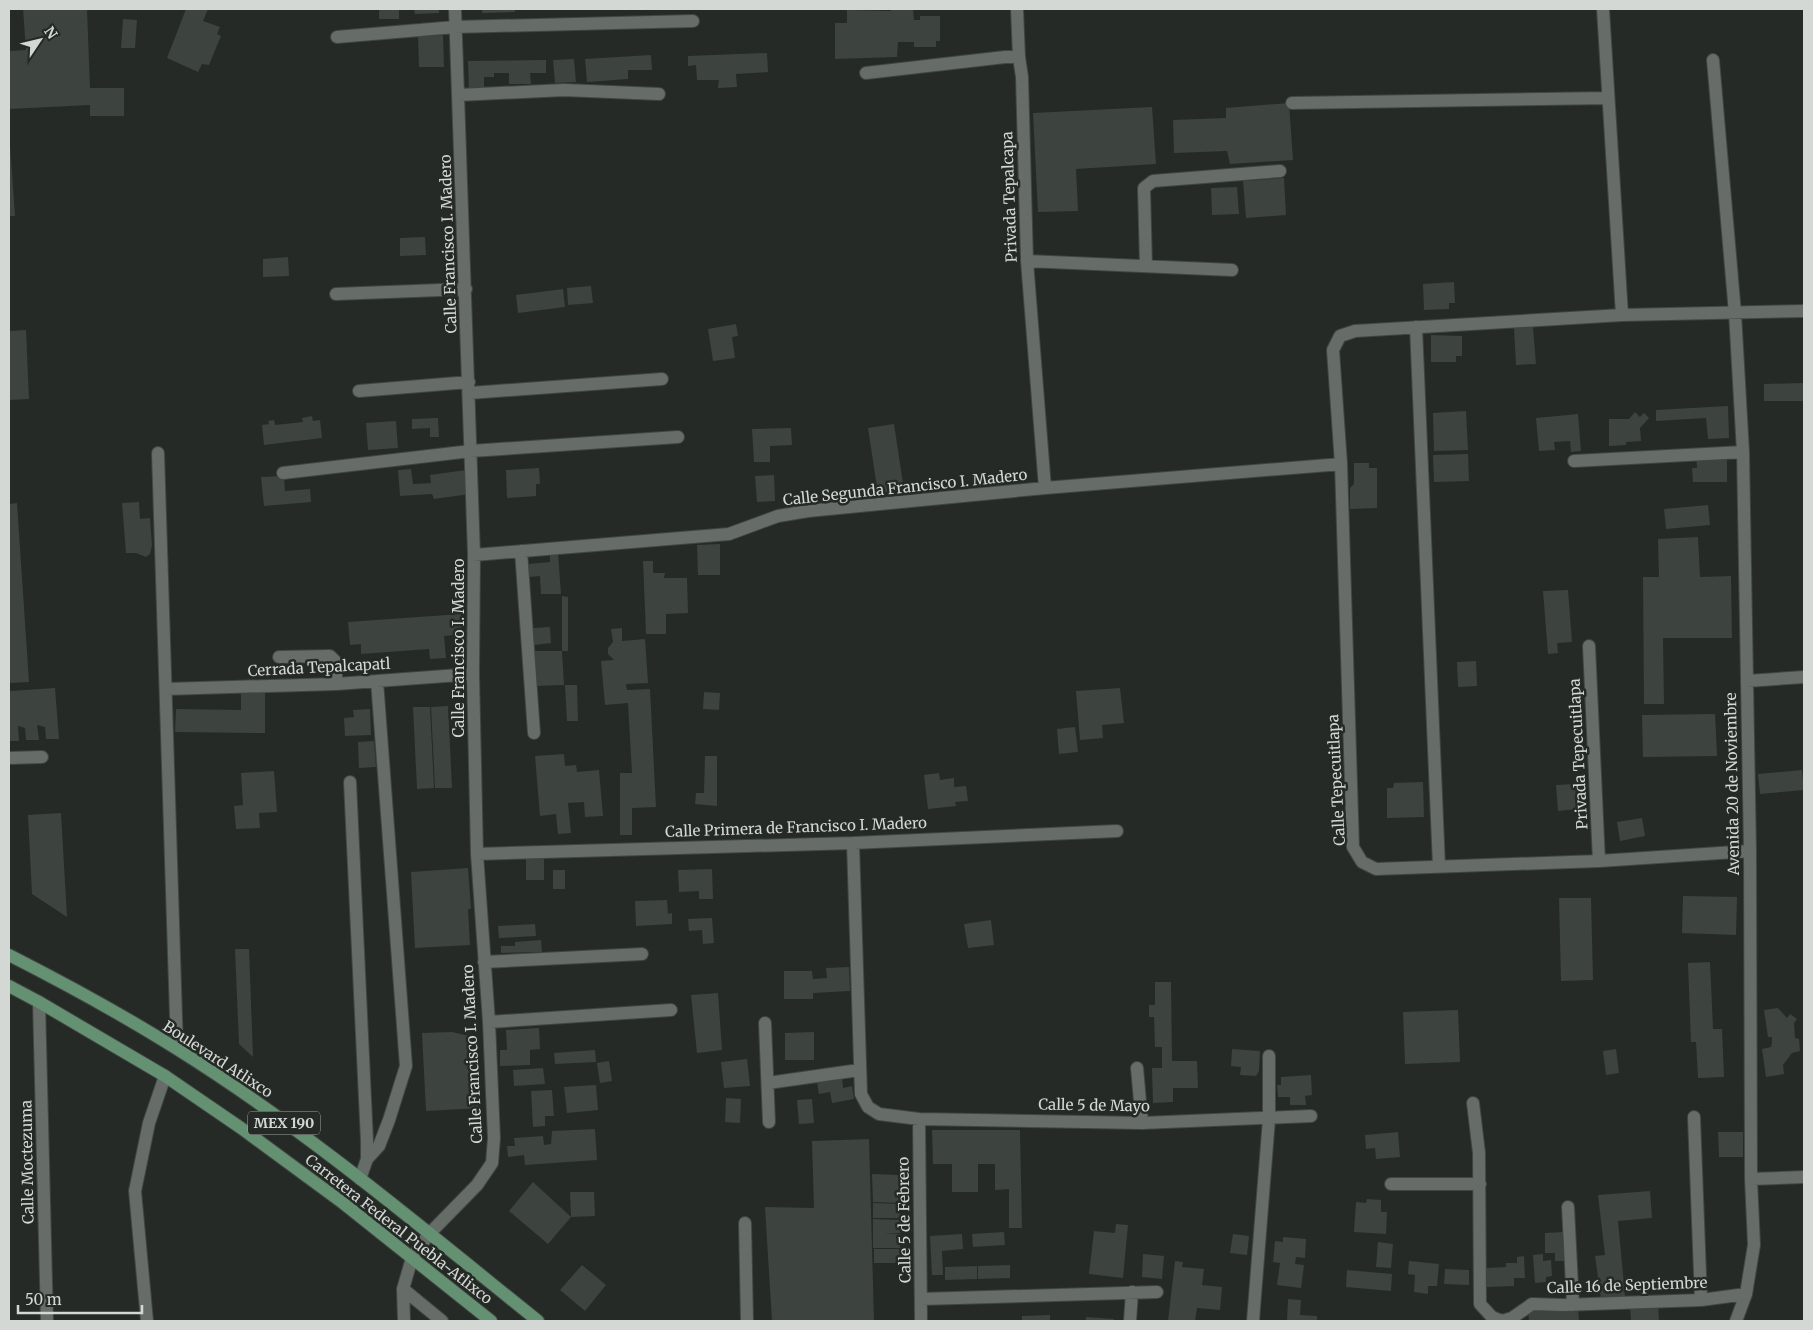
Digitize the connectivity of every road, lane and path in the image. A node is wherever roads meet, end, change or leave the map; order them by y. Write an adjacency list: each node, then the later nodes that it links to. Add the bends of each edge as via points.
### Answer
1 (454, 9): 5 (street, Calle Francisco I. Madero)
2 (1017, 9): 7 (street, Privada Tepalcapa)
3 (1603, 9): 12 (street)
4 (694, 21): 5 (street)
5 (455, 28): 6 (street); 11 (street, Calle Francisco I. Madero)
6 (337, 37)
7 (1019, 57): 9 (street); 15 (street, Privada Tepalcapa)
8 (1713, 60): 21 (street, Avenida 20 de Noviembre)
9 (866, 74)
10 (659, 94): 11 (street, via 564,90)
11 (459, 96): 18 (street, Calle Francisco I. Madero)
12 (1608, 98): 13 (street); 22 (street)
13 (1292, 104)
14 (1280, 171): 16 (street, via 1153,181 1144,188)
15 (1027, 261): 16 (street); 34 (street, Privada Tepalcapa)
16 (1146, 266): 17 (street)
17 (1232, 270)
18 (466, 289): 19 (street); 25 (street, Calle Francisco I. Madero)
19 (336, 294)
20 (1804, 311): 21 (street)
21 (1735, 312): 22 (street); 30 (street, Avenida 20 de Noviembre)
22 (1622, 315): 23 (street)
23 (1416, 327): 32 (street, Calle Tepecuitlapa, via 1355,331 1340,336 1333,350); 54 (street)
24 (662, 379): 25 (street)
25 (469, 388): 26 (street); 28 (street, Calle Francisco I. Madero)
26 (359, 390)
27 (678, 437): 28 (street)
28 (471, 451): 33 (street); 36 (street, Calle Francisco I. Madero)
29 (158, 452): 44 (street)
30 (1743, 452): 31 (street); 41 (street, Avenida 20 de Noviembre)
31 (1574, 461)
32 (1341, 464): 34 (street, Calle Segunda Francisco I. Madero); 54 (street, Calle Tepecuitlapa, via 1353,847 1362,862 1376,869)
33 (283, 473)
34 (1045, 488): 35 (street, Calle Segunda Francisco I. Madero, via 808,511 778,516 729,534)
35 (522, 551): 36 (street, Calle Segunda Francisco I. Madero); 45 (street)
36 (474, 555): 39 (street, Calle Francisco I. Madero)
37 (1589, 646): 53 (street, Privada Tepecuitlapa)
38 (279, 657): 43 (street, via 330,656 336,662)
39 (473, 674): 42 (street, Cerrada Tepalcapatl); 52 (street, Calle Francisco I. Madero)
40 (1804, 677): 41 (street)
41 (1747, 680): 51 (street, Avenida 20 de Noviembre)
42 (377, 681): 43 (street, Cerrada Tepalcapatl); 76 (street, via 406,1066 379,1146)
43 (336, 684): 44 (street, Cerrada Tepalcapatl)
44 (166, 689): 63 (street)
45 (534, 733)
46 (42, 757): 47 (street)
47 (9, 758)
48 (350, 782): 76 (street)
49 (1117, 831): 50 (street, Calle Primera de Francisco I. Madero)
50 (853, 843): 52 (street, Calle Primera de Francisco I. Madero); 66 (street, Calle 5 de Mayo)
51 (1750, 852): 53 (street, Calle Tepecuitlapa); 79 (street, Avenida 20 de Noviembre)
52 (477, 854): 57 (street, Calle Francisco I. Madero)
53 (1599, 861): 54 (street, Calle Tepecuitlapa)
54 (1439, 866)
55 (642, 954): 57 (street)
56 (9, 955): 63 (main road, Boulevard Atlixco / MEX 190)
57 (484, 962): 61 (street, Calle Francisco I. Madero)
58 (9, 986): 59 (main road, Carretera Federal Puebla-Atlixco / MEX 190)
59 (39, 1002): 67 (main road, Carretera Federal Puebla-Atlixco / MEX 190); 94 (street, Calle Moctezuma)
60 (671, 1010): 61 (street)
61 (488, 1022): 84 (street, Calle Francisco I. Madero, via 494,1138 492,1163 477,1185)
62 (766, 1023): 68 (street)
63 (177, 1048): 78 (main road, Boulevard Atlixco / MEX 190)
64 (1269, 1056): 73 (street)
65 (1136, 1068): 75 (street)
66 (860, 1070): 68 (street); 72 (street, Calle 5 de Mayo, via 862,1094 868,1107 880,1114)
67 (165, 1076): 85 (main road, Carretera Federal Puebla-Atlixco / MEX 190, via 343,1203); 95 (street, via 149,1123 135,1191)
68 (768, 1083): 74 (street)
69 (1473, 1103): 81 (street, Calle 16 de Septiembre)
70 (1311, 1116): 73 (street, Calle 5 de Mayo)
71 (1694, 1117): 91 (street)
72 (919, 1119): 75 (street, Calle 5 de Mayo); 90 (street, Calle 5 de Febrero)
73 (1268, 1119): 75 (street, Calle 5 de Mayo); 103 (street)
74 (769, 1122)
75 (1142, 1123)
76 (367, 1159): 78 (street)
77 (1804, 1177): 79 (street)
78 (360, 1179): 84 (main road, Boulevard Atlixco / MEX 190)
79 (1750, 1179): 89 (street, Avenida 20 de Noviembre, via 1754,1245)
80 (1391, 1184): 81 (street)
81 (1480, 1184): 93 (street, Calle 16 de Septiembre, via 1480,1304 1492,1317)
82 (1568, 1206): 92 (street)
83 (745, 1223): 100 (street)
84 (429, 1234): 85 (street, Calle Francisco I. Madero); 99 (main road, Boulevard Atlixco / MEX 190)
85 (412, 1258): 86 (street, Calle Francisco I. Madero); 98 (main road, Carretera Federal Puebla-Atlixco / MEX 190)
86 (403, 1289): 96 (street, Calle Francisco I. Madero); 97 (street)
87 (1132, 1292): 88 (street); 90 (street); 102 (street)
88 (1157, 1292)
89 (1746, 1294): 91 (street, Calle 16 de Septiembre); 104 (street, Avenida 20 de Noviembre)
90 (921, 1299): 101 (street, Calle 5 de Febrero)
91 (1701, 1300): 92 (street, Calle 16 de Septiembre)
92 (1573, 1305): 93 (street, Calle 16 de Septiembre, via 1532,1304)
93 (1512, 1320)
94 (46, 1321)
95 (147, 1321)
96 (404, 1321)
97 (442, 1321)
98 (491, 1321)
99 (538, 1321)
100 (747, 1321)
101 (922, 1321)
102 (1130, 1321)
103 (1253, 1321)
104 (1736, 1321)

